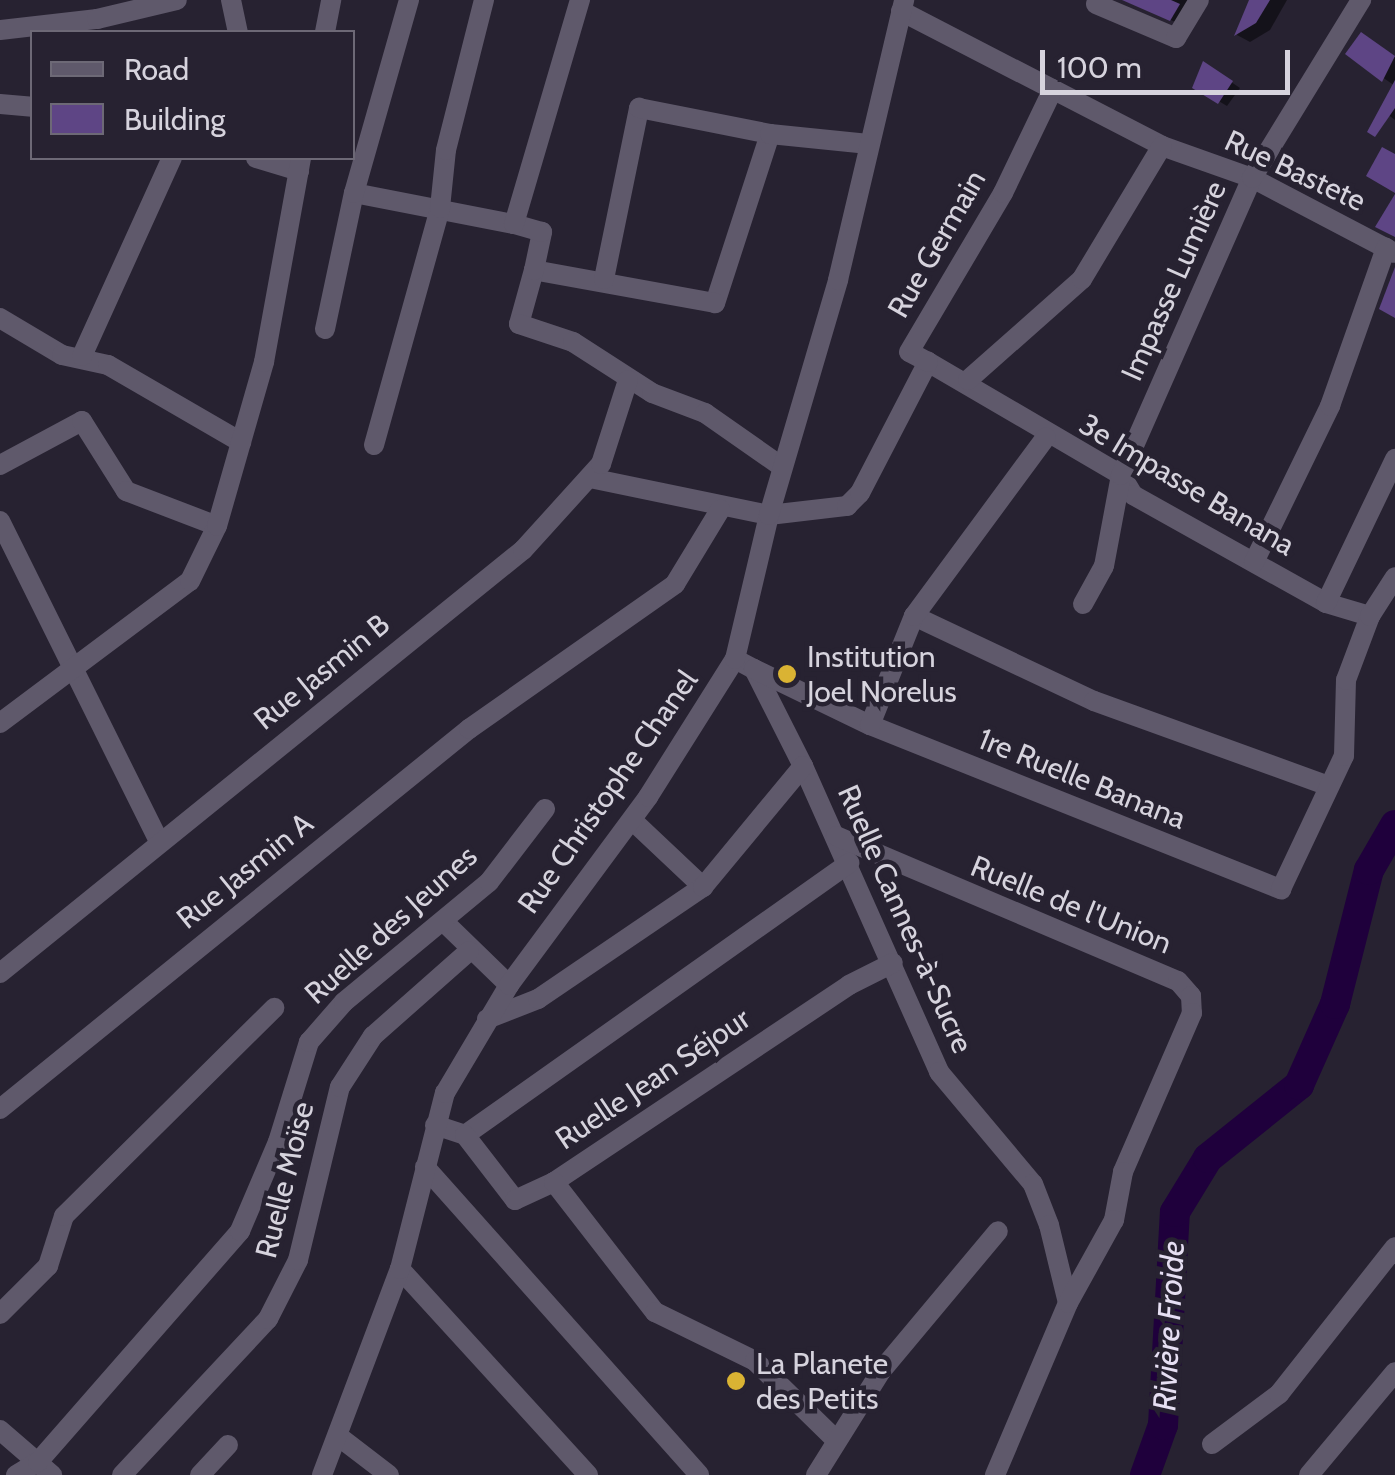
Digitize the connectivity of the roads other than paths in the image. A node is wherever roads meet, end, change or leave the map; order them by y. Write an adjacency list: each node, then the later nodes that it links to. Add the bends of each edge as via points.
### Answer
1 (177, 0): 11 (street, via 98,20)
2 (231, 0): 12 (street)
3 (331, 0): 13 (street)
4 (409, 0): 24 (street)
5 (484, 0): 25 (street, via 446,150)
6 (580, 0): 26 (street)
7 (1199, 0): 9 (street, via 1176,38)
8 (1361, 0): 23 (street, Impasse Lumière)
9 (1096, 4)
10 (902, 6): 14 (street, Rue Bastete); 18 (street, Rue Christophe Chanel)
11 (0, 30)
12 (238, 30)
13 (324, 30)
14 (1054, 88): 19 (street, Rue Bastete); 33 (street, Rue Germain, via 1003,193 909,352)
15 (0, 104): 16 (street)
16 (30, 107)
17 (770, 134): 18 (street); 29 (street, via 715,303); 29 (street, via 638,108)
18 (868, 144): 41 (street, Rue Christophe Chanel, via 838,280)
19 (1162, 146): 23 (street, Rue Bastete); 35 (street, via 1082,278)
20 (171, 160): 32 (street)
21 (271, 160): 22 (street)
22 (300, 164): 37 (street, via 264,362)
23 (1252, 178): 27 (street, Rue Bastete); 42 (street, Impasse Lumière)
24 (354, 193): 25 (street); 31 (street)
25 (440, 208): 26 (street); 38 (street)
26 (514, 224): 28 (street, via 542,232)
27 (1391, 251): 48 (street, via 1330,406)
28 (534, 270): 29 (street); 34 (street, via 519,324 574,342)
29 (604, 279)
30 (0, 318): 32 (street, via 62,355)
31 (325, 329)
32 (82, 356): 37 (street)
33 (928, 362): 35 (street, 3e Impasse Banana); 45 (street, Rue Germain, via 848,506)
34 (628, 380): 41 (street, via 705,413); 43 (street, Rue Jasmin B, via 621,416)
35 (968, 380): 36 (street, 3e Impasse Banana)
36 (1046, 436): 42 (street, 3e Impasse Banana); 52 (street)
37 (241, 442): 47 (street)
38 (374, 446)
39 (1395, 459): 50 (street)
40 (0, 466): 47 (street, via 82,421 126,491)
41 (782, 468): 45 (street, Rue Christophe Chanel)
42 (1120, 475): 48 (street, 3e Impasse Banana, via 1133,496); 51 (street, Impasse Lumière, via 1104,566)
43 (590, 478): 44 (street); 63 (street, Rue Jasmin B, via 524,550)
44 (720, 510): 45 (street); 73 (street, Rue Jasmin A, via 674,584 532,683)
45 (768, 515): 54 (street, Rue Christophe Chanel)
46 (0, 520): 55 (street)
47 (217, 526): 55 (street, via 190,581)
48 (1254, 562): 50 (street, 3e Impasse Banana)
49 (1395, 577): 53 (street)
50 (1326, 603): 53 (street, 3e Impasse Banana)
51 (1084, 604)
52 (914, 616): 57 (street); 59 (street, via 1094,701)
53 (1370, 616): 59 (street, via 1346,680 1344,756)
54 (744, 664): 57 (street, 1re Ruelle Banana); 58 (street, Ruelle Cannes-à-Sucre); 61 (street, Rue Christophe Chanel)
55 (73, 673): 56 (street); 63 (street)
56 (0, 722)
57 (870, 725): 59 (street, 1re Ruelle Banana, via 1281,889)
58 (803, 766): 62 (street, Ruelle Cannes-à-Sucre); 65 (street)
59 (1329, 786)
60 (545, 809): 66 (street, Ruelle des Jeunes, via 489,882)
61 (632, 820): 65 (street); 70 (street, Rue Christophe Chanel)
62 (836, 836): 64 (street, Ruelle Cannes-à-Sucre); 81 (street, Ruelle de l'Union, via 1178,982 1192,996 1192,1014 1123,1172 1114,1220)
63 (160, 842): 69 (street, Rue Jasmin B)
64 (849, 864): 68 (street, Ruelle Cannes-à-Sucre); 75 (street)
65 (704, 887): 72 (street, via 538,999)
66 (444, 921): 67 (street); 89 (street, Ruelle des Jeunes, via 344,1002 310,1042 240,1231)
67 (469, 950): 70 (street); 91 (street, Ruelle Moïse, via 373,1036 340,1087 310,1218 284,1294)
68 (893, 963): 77 (street, Ruelle Jean Séjour, via 848,986); 81 (street, Ruelle Cannes-à-Sucre, via 939,1072 1032,1184)
69 (0, 973)
70 (509, 985): 72 (street, Rue Christophe Chanel)
71 (274, 1008): 82 (street, via 64,1216 48,1266)
72 (487, 1018): 74 (street, Rue Christophe Chanel)
73 (0, 1110)
74 (435, 1125): 75 (street); 76 (street, Rue Christophe Chanel)
75 (465, 1134): 77 (street, Ruelle Jean Séjour, via 514,1200)
76 (425, 1167): 80 (street, Rue Christophe Chanel); 96 (street)
77 (554, 1182): 86 (street, via 655,1312 756,1361)
78 (998, 1231): 86 (street, via 881,1371)
79 (1395, 1247): 88 (street, via 1279,1394)
80 (400, 1269): 85 (street, Rue Christophe Chanel); 95 (street)
81 (1068, 1304): 98 (street)
82 (0, 1314)
83 (1395, 1372): 99 (street)
84 (0, 1430): 89 (street)
85 (338, 1436): 93 (street, Rue Christophe Chanel); 94 (street)
86 (835, 1439): 97 (street)
87 (228, 1444): 92 (street)
88 (1212, 1444)
89 (45, 1469): 90 (street, Ruelle des Jeunes)
90 (16, 1475)
91 (122, 1475)
92 (200, 1475)
93 (322, 1475)
94 (388, 1475)
95 (588, 1475)
96 (700, 1475)
97 (816, 1475)
98 (995, 1475)
99 (1309, 1475)

